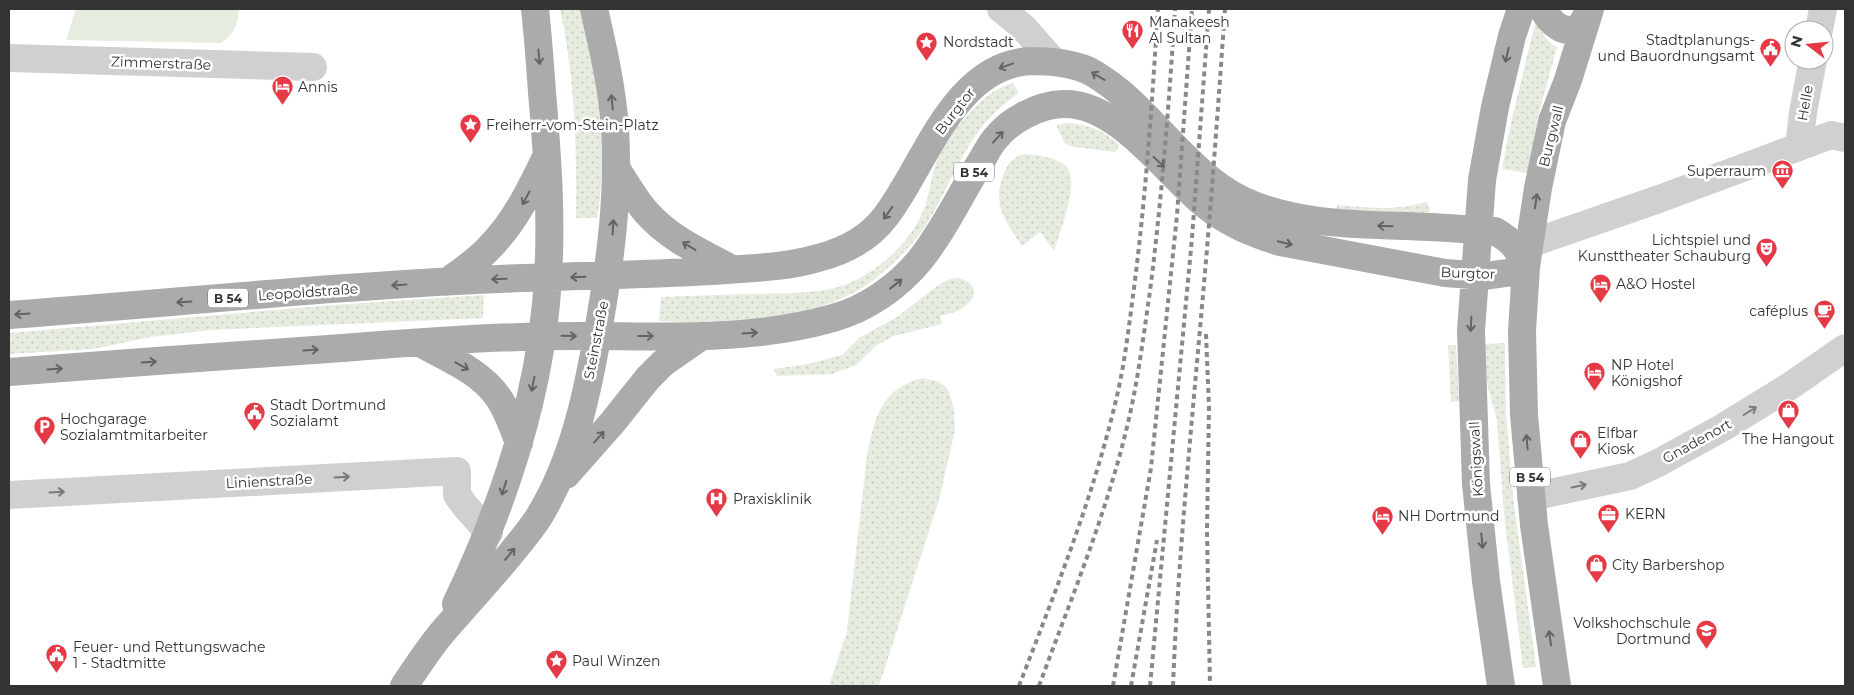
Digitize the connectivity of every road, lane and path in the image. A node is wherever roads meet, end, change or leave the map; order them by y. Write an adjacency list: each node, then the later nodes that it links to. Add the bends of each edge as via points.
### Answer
1 (535, 9): 13 (main road, Steinstraße, one-way to 13)
2 (594, 9): 14 (main road, Steinstraße, one-way to 2, via 608,73)
3 (1521, 9): 15 (main road, one-way to 15, via 1488,147)
4 (1543, 9): 5 (main road, via 1559,28 1572,30 1580,26)
5 (1589, 12): 16 (main road, Burgwall / B 54, one-way to 5, via 1552,121)
6 (1008, 15): 8 (street)
7 (9, 58): 9 (street, Zimmerstraße)
8 (1054, 62): 15 (main road, Burgtor / B 54, one-way to 8, via 1359,225 1262,208 1213,184 1134,104 1107,82 1090,71); 17 (main road, Burgtor / B 54, one-way to 17, via 1014,63 976,83 946,117 885,218 866,237 845,250 813,260)
9 (313, 68)
10 (1811, 70): 12 (street, Helle)
11 (1845, 138): 12 (street, via 1831,134)
12 (1799, 147): 16 (street, via 1582,226)
13 (547, 154): 20 (main road, Steinstraße); 21 (main road, one-way to 21, via 510,224 489,248)
14 (616, 168): 17 (main road, one-way to 14, via 688,246 658,223 638,201); 18 (main road, Steinstraße, one-way to 14)
15 (1479, 231): 16 (main road, Burgtor / B 54, via 1495,232 1509,239); 19 (main road, Königswall)
16 (1527, 255): 19 (main road, Burgtor / B 54, via 1520,272); 32 (main road, B 54, one-way to 16, via 1522,332)
17 (732, 269): 18 (main road, Burgtor / B 54)
18 (607, 276): 20 (main road, Leopoldstraße / B 54, one-way to 20); 24 (main road, Steinstraße)
19 (1474, 276): 25 (main road, Burgtor / B 54, one-way to 19, via 778,331 834,318 855,310 898,284 921,259 947,221 996,137 1025,115 1057,104 1086,106 1107,116 1205,205 1238,228 1280,242 1425,270); 36 (main road, Königswall, one-way to 36, via 1471,331 1476,484)
20 (548, 278): 21 (main road, Leopoldstraße / B 54, one-way to 21); 23 (main road, Steinstraße)
21 (448, 282): 22 (main road, Leopoldstraße / B 54, one-way to 22)
22 (9, 315)
23 (541, 336): 24 (main road, B 54, one-way to 24); 26 (main road, B 54); 29 (main road, Steinstraße, one-way to 29)
24 (597, 336): 25 (main road, Burgtor / B 54, one-way to 25); 30 (main road, Steinstraße, via 576,432)
25 (702, 336): 30 (main road, one-way to 25, via 648,378 663,363)
26 (420, 343): 28 (main road, B 54, one-way to 26); 29 (main road, one-way to 29, via 470,370 492,390 506,411)
27 (1845, 348): 32 (street, Gnadenort, one-way to 27, via 1630,476 1722,428)
28 (9, 372)
29 (519, 443): 33 (main road, Steinstraße, one-way to 33)
30 (555, 487): 34 (main road, Steinstraße, one-way to 30, via 526,536)
31 (9, 495): 33 (street, Linienstraße, one-way to 33, via 457,471 457,495)
32 (1531, 496): 37 (main road, B 54, one-way to 32)
33 (489, 533): 34 (main road, Steinstraße)
34 (444, 630): 35 (main road, Steinstraße)
35 (404, 686)
36 (1501, 686)
37 (1557, 686)

